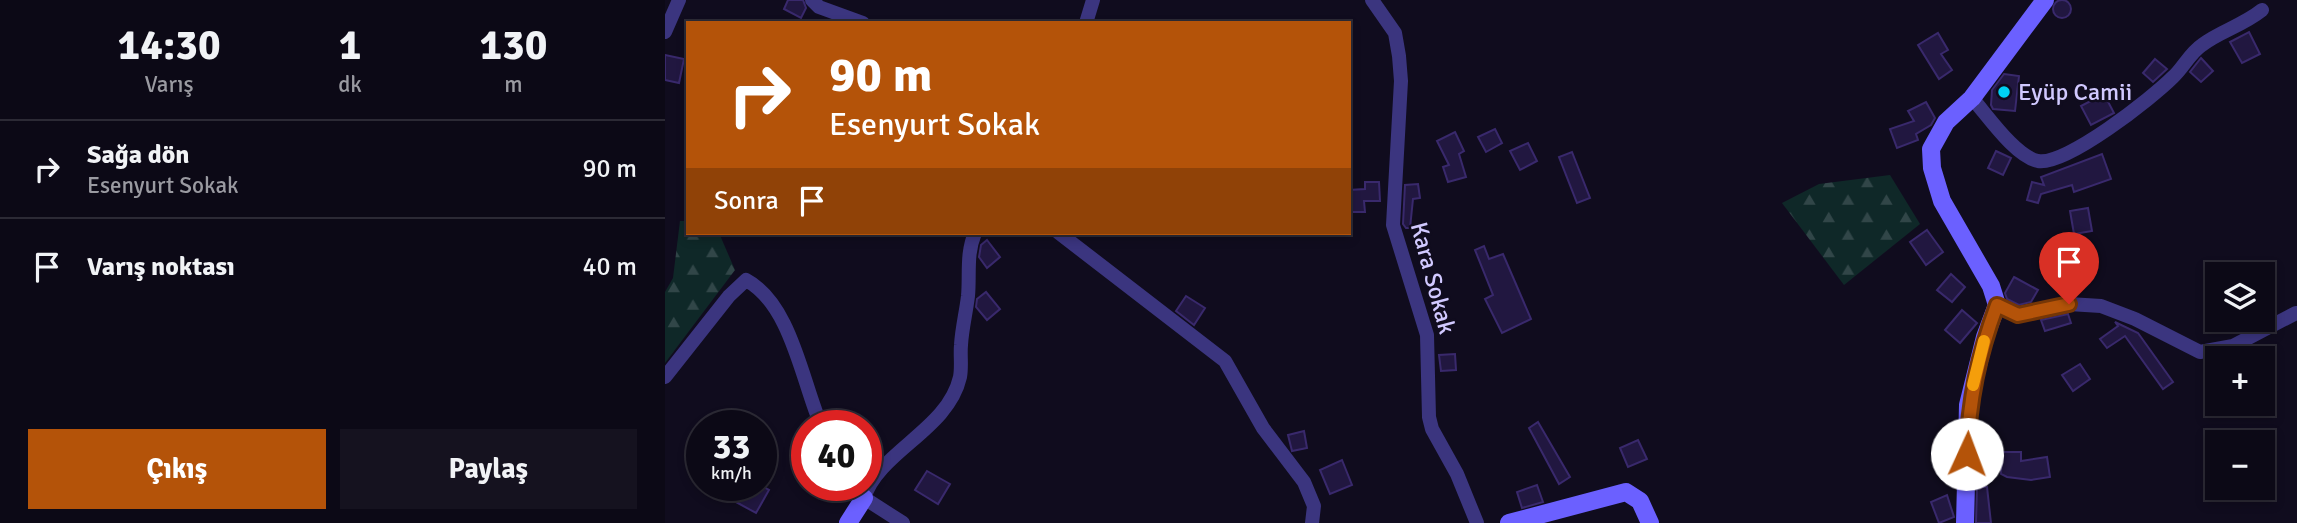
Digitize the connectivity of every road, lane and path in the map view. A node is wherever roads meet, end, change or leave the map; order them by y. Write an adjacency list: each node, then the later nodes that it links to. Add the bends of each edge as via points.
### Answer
1 (680, 0): 9 (street)
2 (812, 0): 7 (street)
3 (1093, 0): 8 (street)
4 (1373, 0): 23 (street, Kara Sokak, via 1395,33 1399,56 1393,225 1427,335 1431,429 1457,474)
5 (2045, 0): 10 (street)
6 (2262, 10): 10 (street, via 2201,45 2173,78 2079,149 2055,159 2038,160 2017,150)
7 (857, 21)
8 (1087, 21)
9 (665, 32)
10 (1972, 99): 13 (street, via 1941,131 1931,149 1932,169 1942,201 1991,286)
11 (974, 235): 17 (street, via 968,256 960,377 945,408)
12 (1062, 235): 22 (street, via 1224,361 1263,428 1304,482 1314,506)
13 (1997, 305): 14 (street, via 2018,315 2069,304 2101,306 2200,352 2233,346); 26 (street, via 1968,405)
14 (2296, 313)
15 (665, 377): 16 (street, via 746,280 762,289 777,315 799,358)
16 (814, 410)
17 (882, 471)
18 (859, 501): 20 (street)
19 (882, 501): 21 (street)
20 (848, 523)
21 (904, 523)
22 (1312, 523)
23 (1477, 523)
24 (1509, 523): 25 (street, via 1626,492 1640,501)
25 (1650, 523)
26 (1965, 523)

